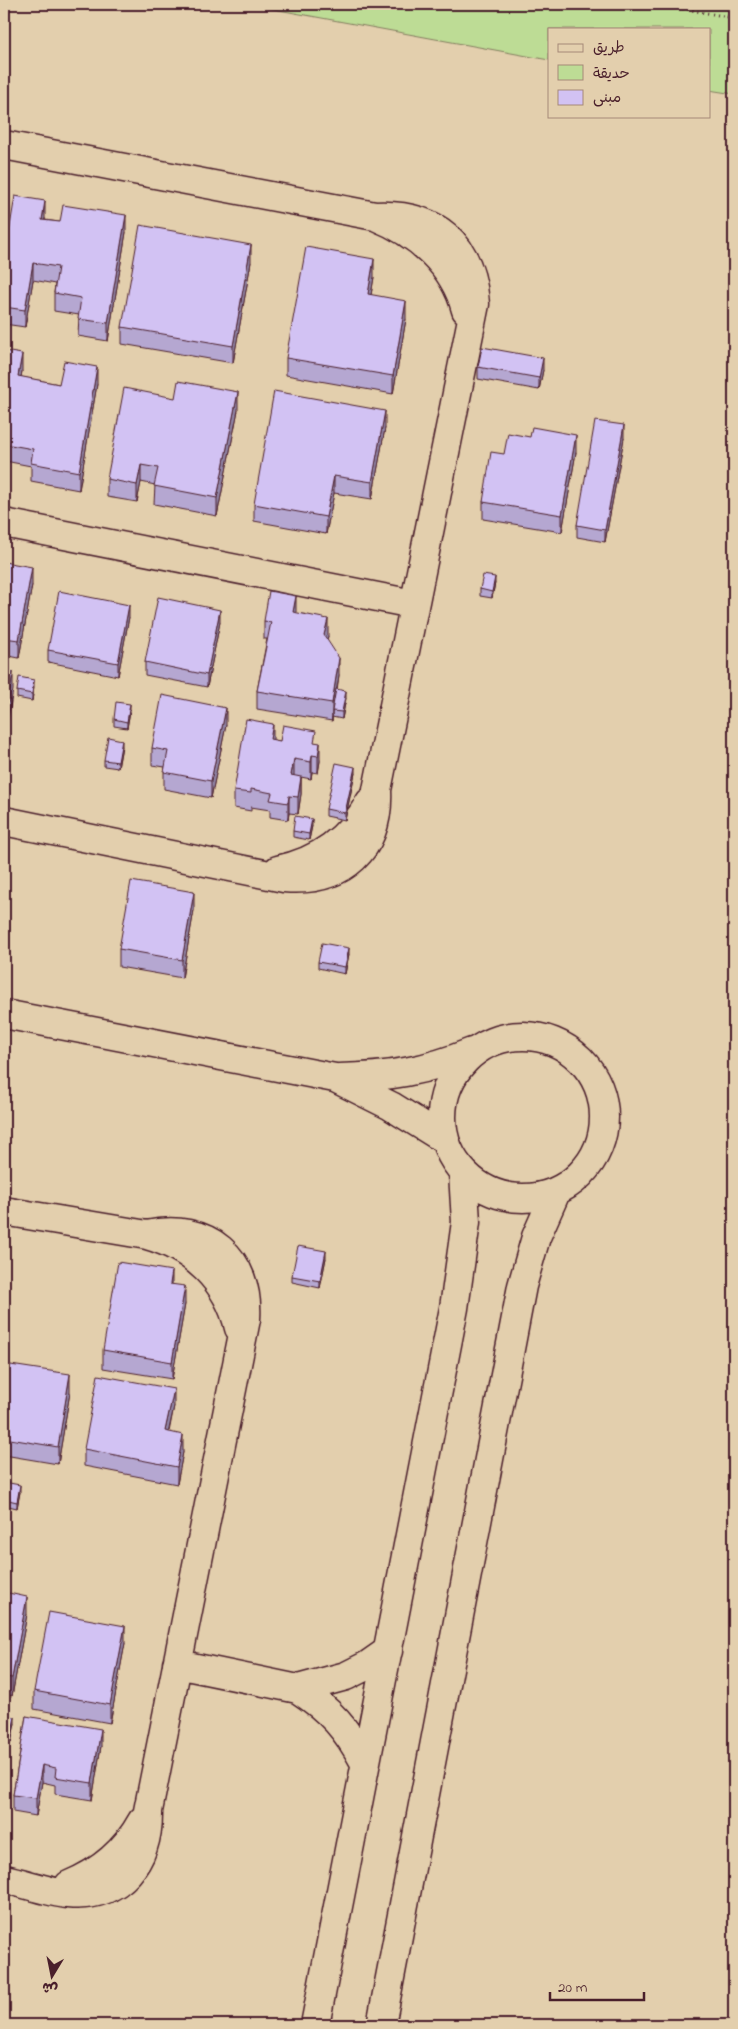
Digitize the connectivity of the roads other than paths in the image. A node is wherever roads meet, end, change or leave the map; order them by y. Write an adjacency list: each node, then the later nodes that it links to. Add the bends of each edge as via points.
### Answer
1 (4, 145): 3 (street, via 375,216 414,236 445,267 459,292 470,326)
2 (4, 523): 3 (street)
3 (413, 604): 4 (street, via 377,790 361,818 334,846 300,864 264,872)
4 (4, 821)
5 (4, 1014): 7 (street)
6 (474, 1052): 7 (street, via 420,1070 384,1076); 8 (street, via 457,1069 446,1091 441,1115); 10 (street, via 496,1040 521,1036 546,1039 569,1050 587,1066 600,1088 606,1113 603,1137 593,1160 577,1179)
7 (335, 1078): 8 (street, via 391,1106)
8 (444, 1139): 9 (street)
9 (463, 1173): 10 (street, via 482,1188 506,1197 531,1198); 12 (street, via 466,1203 464,1245)
10 (556, 1192): 18 (street, via 536,1237 522,1286)
11 (4, 1211): 13 (street, via 147,1235 181,1248 209,1271 230,1302 241,1336)
12 (388, 1651): 14 (street, via 346,1676); 15 (street)
13 (177, 1664): 14 (street); 16 (street, via 148,1811 128,1843 101,1869 67,1885 49,1889)
14 (298, 1689): 15 (street, via 338,1720)
15 (365, 1763): 17 (street)
16 (4, 1879)
17 (315, 2025)
18 (381, 2025)

